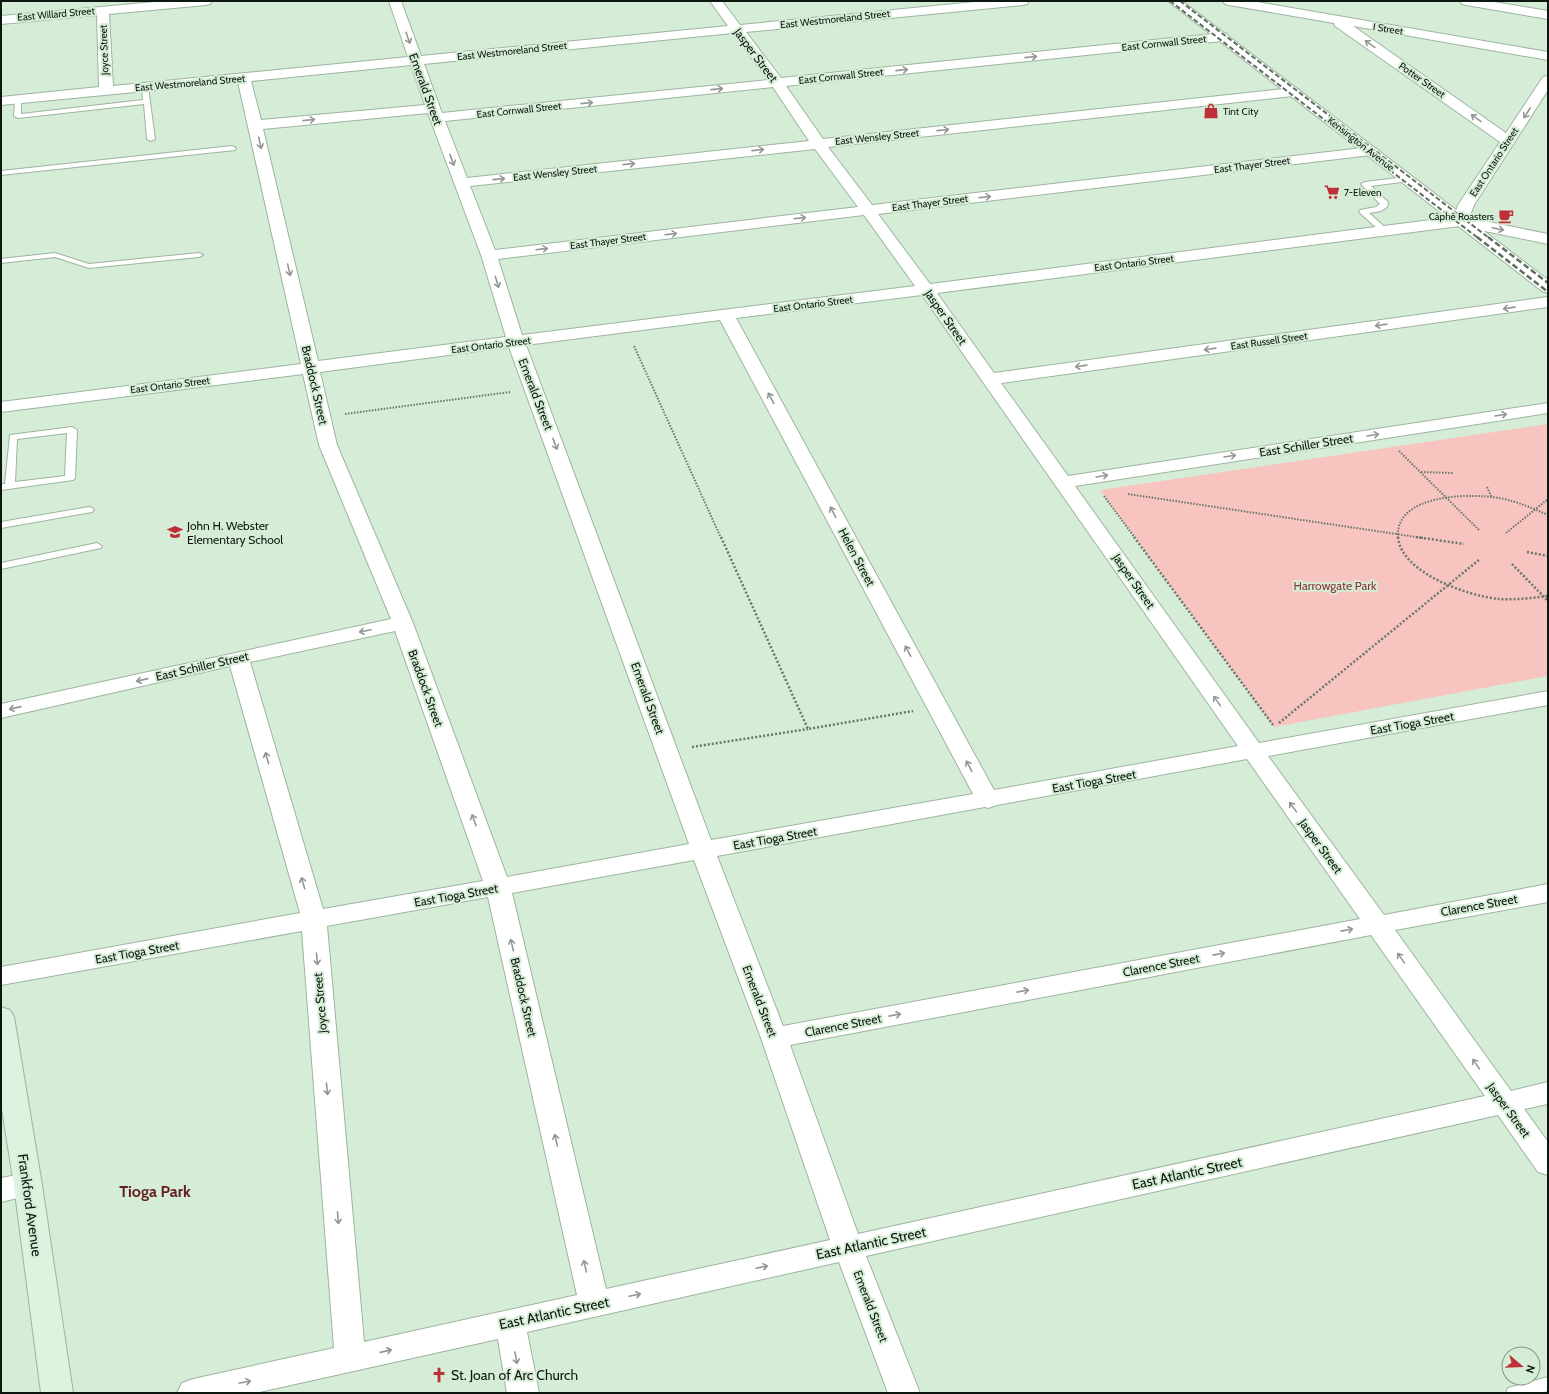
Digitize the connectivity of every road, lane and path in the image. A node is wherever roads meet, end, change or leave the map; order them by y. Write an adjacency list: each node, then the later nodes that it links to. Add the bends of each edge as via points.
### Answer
1 (206, 1): 8 (street, East Willard Street)
2 (395, 1): 15 (street, Emerald Street, one-way to 15)
3 (716, 1): 12 (street, Jasper Street)
4 (1023, 1): 12 (street, East Westmoreland Street)
5 (1174, 1): 13 (street, Kensington Avenue)
6 (1229, 1): 11 (street, I Street)
7 (1466, 1): 9 (street)
8 (103, 10): 10 (street, East Willard Street); 20 (street, Joyce Street)
9 (1548, 14)
10 (1, 20)
11 (1336, 20): 14 (street, I Street); 28 (street, Potter Street, one-way to 11)
12 (736, 29): 15 (street, East Westmoreland Street); 18 (street, Jasper Street)
13 (1222, 37): 18 (street, East Cornwall Street, one-way to 13); 21 (street, Kensington Avenue)
14 (1548, 56)
15 (416, 61): 16 (street, East Westmoreland Street); 25 (street, Emerald Street)
16 (244, 78): 19 (street, East Westmoreland Street); 26 (street, Braddock Street)
17 (1548, 80): 28 (street, East Ontario Street, one-way to 28)
18 (777, 83): 25 (street, East Cornwall Street, one-way to 18); 29 (street, Jasper Street)
19 (145, 87): 20 (street, East Westmoreland Street); 24 (lane)
20 (106, 91): 22 (street, East Westmoreland Street)
21 (1293, 92): 29 (street, East Wensley Street, one-way to 21); 31 (street, Kensington Avenue)
22 (18, 99): 23 (street, East Westmoreland Street); 24 (lane, via 18,116)
23 (1, 101)
24 (146, 102): 27 (lane)
25 (435, 113): 26 (street, East Cornwall Street, one-way to 25); 34 (street, Emerald Street, one-way to 34)
26 (256, 125): 48 (street, Braddock Street, one-way to 48)
27 (151, 139)
28 (1508, 141): 36 (street, East Ontario Street, via 1466,205)
29 (818, 144): 34 (street, East Wensley Street, one-way to 29); 35 (street, Jasper Street)
30 (232, 148): 32 (lane)
31 (1371, 151): 33 (street, Kensington Avenue); 35 (street, East Thayer Street, one-way to 31)
32 (1, 173)
33 (1406, 179): 36 (street, Kensington Avenue); 37 (lane, via 1365,184 1384,202 1384,205 1363,212)
34 (461, 183): 40 (street, Emerald Street)
35 (868, 210): 40 (street, East Thayer Street, one-way to 35); 43 (street, Jasper Street)
36 (1460, 221): 37 (street, East Ontario Street); 38 (street, one-way to 38); 42 (street, Kensington Avenue)
37 (1384, 230): 43 (street, East Ontario Street)
38 (1548, 239)
39 (199, 255): 41 (lane, via 89,266 55,255)
40 (489, 255): 47 (street, Emerald Street, one-way to 47)
41 (1, 261)
42 (1548, 288)
43 (926, 289): 45 (street, East Ontario Street); 49 (street, Jasper Street)
44 (1548, 302): 49 (street, East Russell Street, one-way to 49)
45 (726, 315): 46 (street, East Ontario Street); 86 (street, Helen Street, one-way to 45)
46 (625, 328): 47 (street, East Ontario Street); 90 (path)
47 (516, 342): 48 (street, East Ontario Street); 50 (street, Emerald Street)
48 (311, 368): 51 (street, East Ontario Street); 53 (street, Braddock Street)
49 (990, 379): 57 (street, Jasper Street)
50 (535, 389): 53 (path); 91 (street, Emerald Street, one-way to 91)
51 (1, 407)
52 (1548, 408): 57 (street, East Schiller Street, one-way to 52)
53 (323, 417): 83 (street, Braddock Street, via 328,445)
54 (1395, 446): 55 (path)
55 (1420, 472): 56 (path); 62 (path)
56 (1453, 473)
57 (1063, 482): 92 (street, Jasper Street, one-way to 57)
58 (5, 486): 58 (lane, via 70,478 72,430 13,437)
59 (1487, 487): 63 (path)
60 (1100, 490): 89 (path)
61 (1124, 493): 71 (path)
62 (1445, 497): 63 (path); 69 (path); 71 (path, via 1420,504 1404,516 1397,530)
63 (1492, 498): 65 (path)
64 (1548, 499): 65 (path)
65 (1535, 509): 67 (path); 70 (path)
66 (89, 510): 68 (lane)
67 (1548, 515)
68 (1, 525)
69 (1480, 531)
70 (1506, 533)
71 (1398, 534): 72 (path); 79 (path, via 1399,546 1410,562 1430,577)
72 (1464, 544)
73 (97, 546): 78 (lane)
74 (1527, 552): 75 (path)
75 (1548, 556)
76 (1480, 560): 79 (path)
77 (1512, 564): 81 (path)
78 (1, 566)
79 (1449, 585): 81 (path, via 1491,598 1525,600); 89 (path)
80 (1548, 596): 81 (path)
81 (1544, 597): 82 (path)
82 (1548, 601)
83 (403, 623): 84 (street, East Schiller Street, one-way to 84); 95 (street, Braddock Street, one-way to 83)
84 (238, 658): 87 (street, East Schiller Street, one-way to 87); 97 (street, Joyce Street, one-way to 84)
85 (1548, 698): 92 (street, East Tioga Street)
86 (938, 707): 90 (path); 93 (street, Helen Street, one-way to 86)
87 (1, 711)
88 (1282, 726): 89 (path)
89 (1274, 727)
90 (808, 729): 91 (path)
91 (667, 751): 94 (street, Emerald Street)
92 (1254, 752): 93 (street, East Tioga Street); 98 (street, Jasper Street, one-way to 92)
93 (988, 800): 94 (street, East Tioga Street)
94 (703, 851): 95 (street, East Tioga Street); 101 (street, Emerald Street)
95 (498, 887): 97 (street, East Tioga Street); 107 (street, Braddock Street, one-way to 95)
96 (1548, 893): 98 (street, Clarence Street)
97 (314, 920): 99 (street, East Tioga Street); 109 (street, Joyce Street, one-way to 109)
98 (1377, 924): 101 (street, Clarence Street, one-way to 98); 103 (street, Jasper Street, one-way to 98)
99 (1, 976)
100 (1, 1017): 105 (main road, Frankford Avenue)
101 (774, 1038): 106 (street, Emerald Street)
102 (1548, 1093): 103 (street, East Atlantic Street)
103 (1504, 1103): 104 (street, Jasper Street); 106 (street, East Atlantic Street)
104 (1548, 1164)
105 (14, 1187): 111 (main road, Frankford Avenue)
106 (848, 1248): 107 (street, East Atlantic Street, one-way to 106); 114 (street, Emerald Street)
107 (594, 1304): 108 (street, East Atlantic Street)
108 (510, 1323): 109 (street, East Atlantic Street, one-way to 108); 113 (street, one-way to 113)
109 (350, 1359): 112 (street, East Atlantic Street, one-way to 109)
110 (1548, 1384): 115 (lane)
111 (57, 1393)
112 (193, 1393)
113 (523, 1393)
114 (904, 1393)
115 (1514, 1393)

